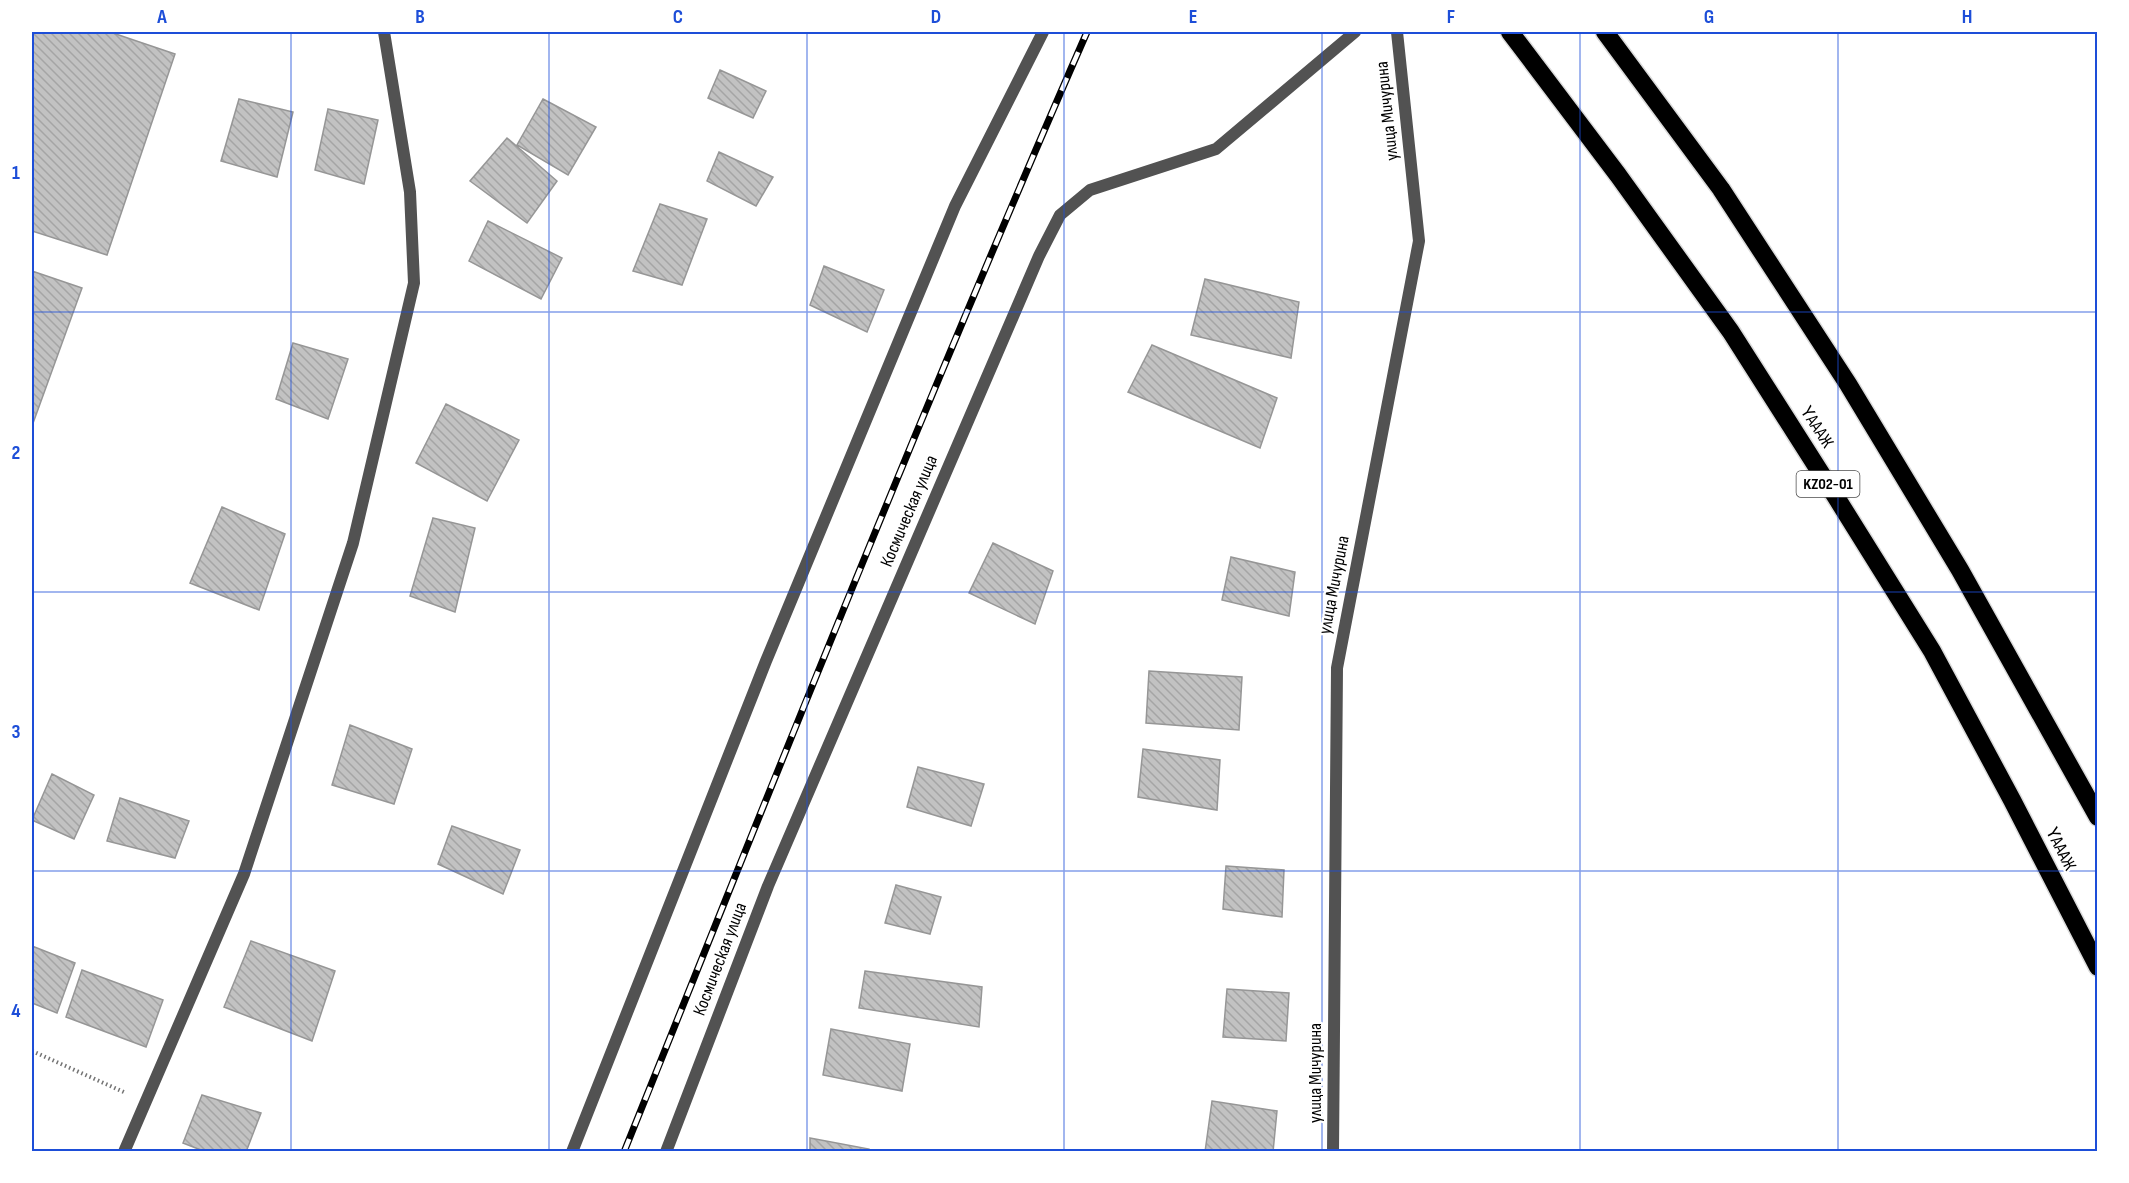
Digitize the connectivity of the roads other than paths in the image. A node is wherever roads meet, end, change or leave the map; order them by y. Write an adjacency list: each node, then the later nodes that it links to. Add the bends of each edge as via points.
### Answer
1 (384, 32): 9 (street, via 410,192 414,283 353,543 248,862)
2 (1043, 32): 10 (street, via 955,206 766,661)
3 (1355, 32): 11 (street, Космическая улица, via 1216,148 1090,190 1060,215 768,886)
4 (1397, 32): 12 (street, улица Мичурина, via 1419,241 1336,668)
5 (1510, 32): 8 (highway, ҮАААЖ / KZ02-01, via 1731,332 1836,496 1932,651)
6 (1605, 32): 7 (highway, via 1721,189 1848,384 1960,570)
7 (2097, 816)
8 (2097, 967)
9 (124, 1152)
10 (572, 1152)
11 (666, 1152)
12 (1333, 1152)

